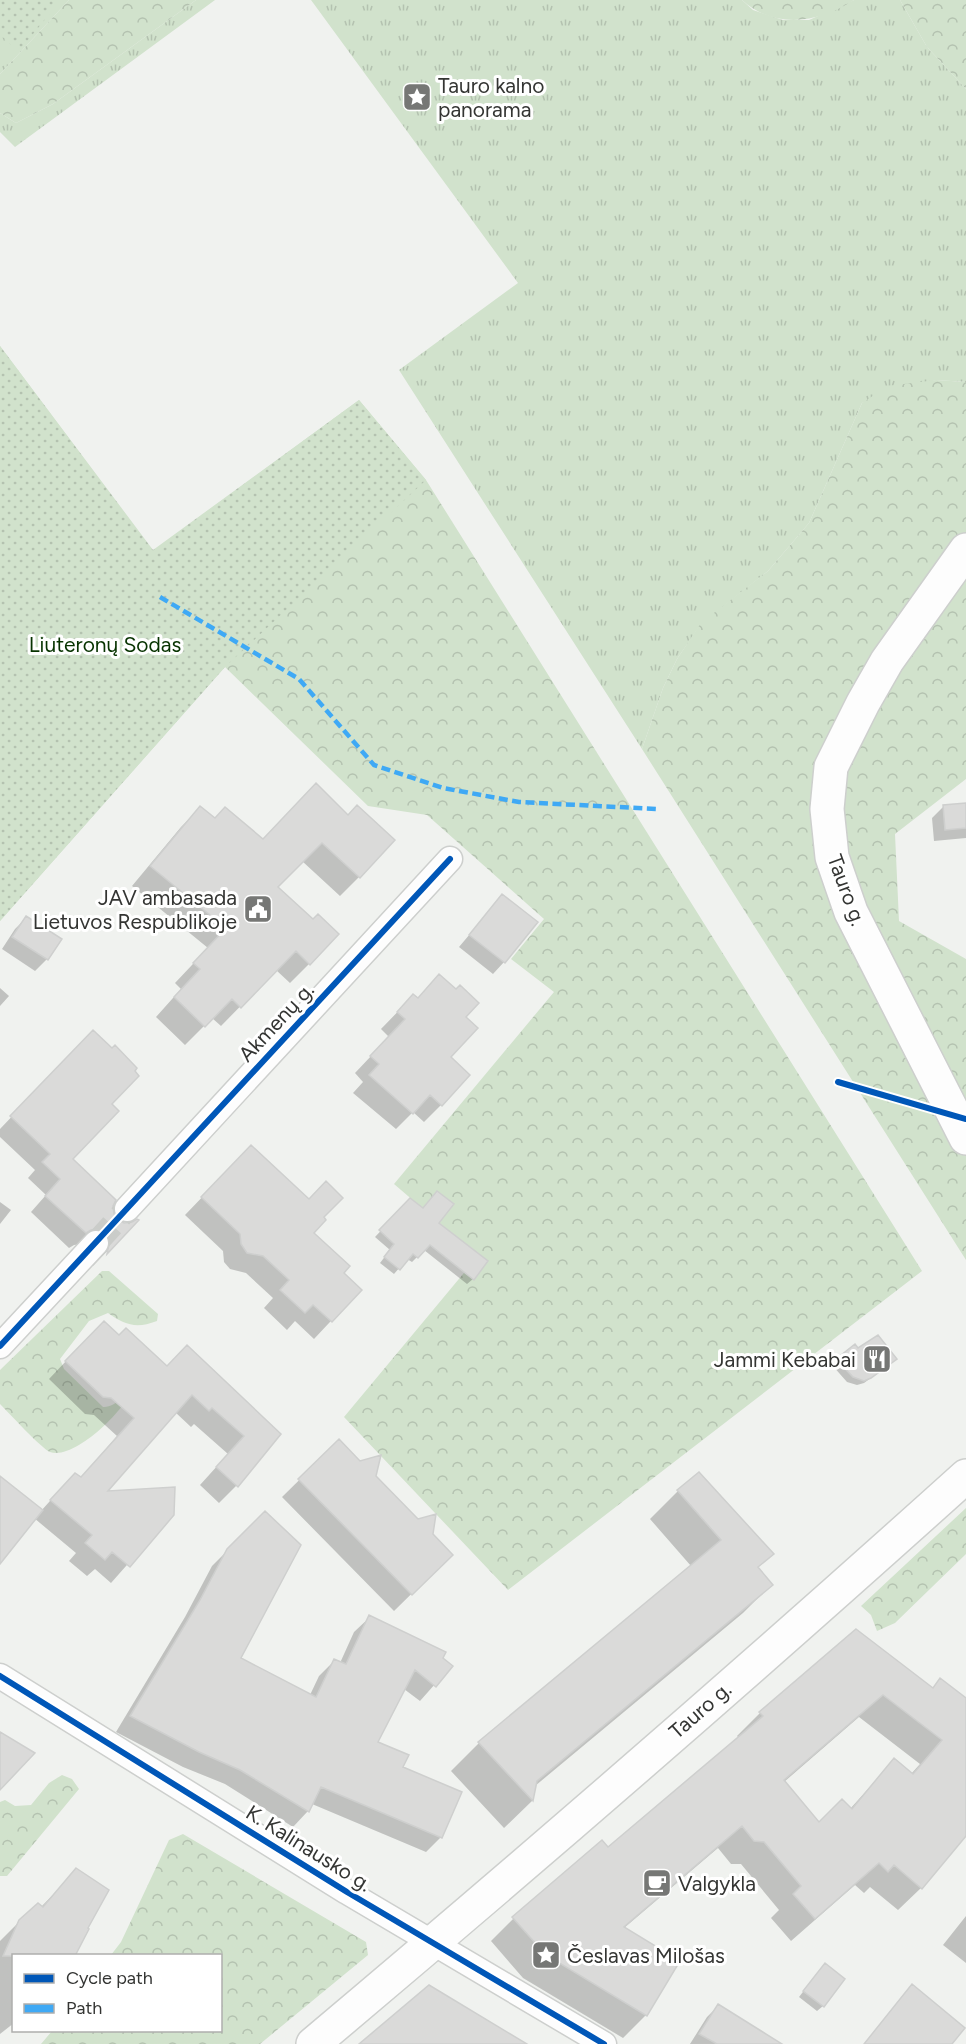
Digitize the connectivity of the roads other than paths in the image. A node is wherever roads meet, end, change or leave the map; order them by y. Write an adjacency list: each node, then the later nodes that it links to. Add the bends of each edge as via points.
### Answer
1 (966, 550): 3 (main road, Tauro g., via 887,661 863,703 831,767 827,809 832,857 851,912)
2 (450, 859): 4 (street, Akmenų g.)
3 (966, 1137)
4 (127, 1209)
5 (96, 1243): 6 (street)
6 (0, 1346)
7 (966, 1476): 9 (main road, Tauro g.)
8 (0, 1676): 9 (street, K. Kalinausko g.)
9 (433, 1943): 10 (main road, Tauro g.); 11 (street, K. Kalinausko g.)
10 (313, 2044)
11 (604, 2044)

